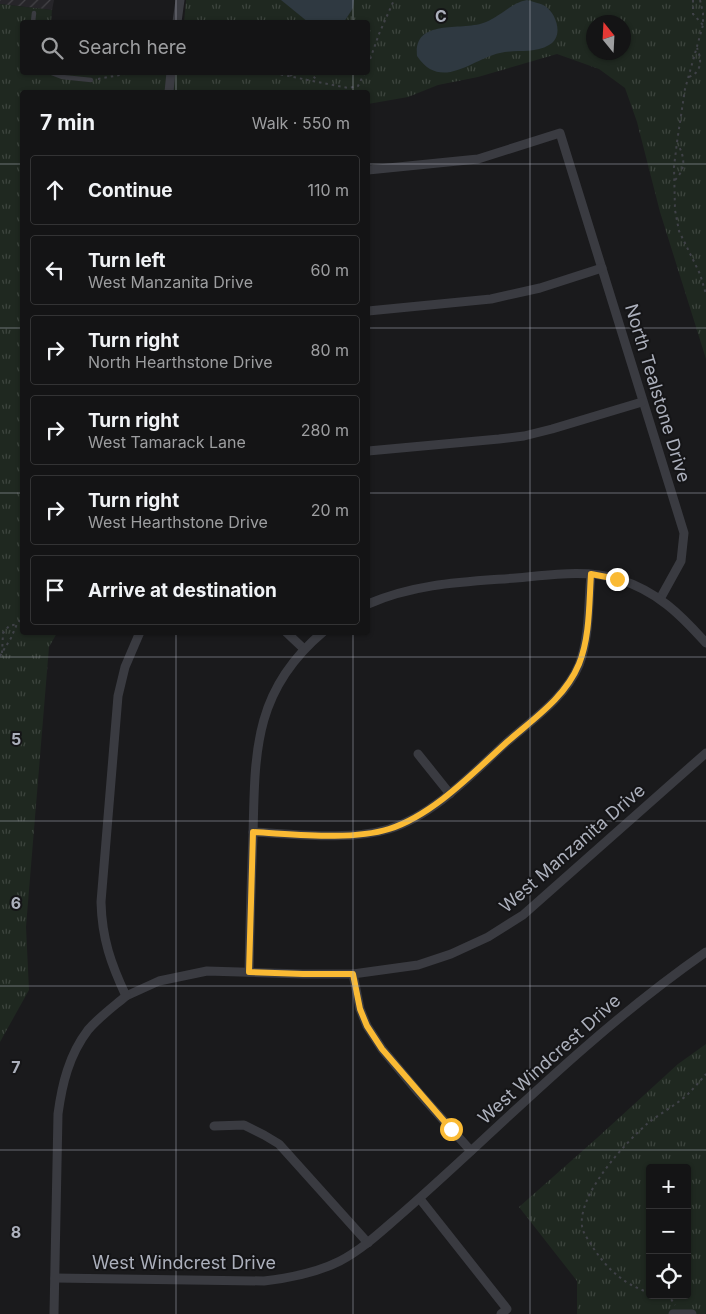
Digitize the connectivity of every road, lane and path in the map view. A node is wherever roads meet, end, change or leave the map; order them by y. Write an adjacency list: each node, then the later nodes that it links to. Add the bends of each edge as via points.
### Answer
1 (180, 0): 7 (street)
2 (394, 0): 10 (path)
3 (693, 0): 8 (path, via 694,14)
4 (700, 0): 8 (path)
5 (34, 13): 6 (lane)
6 (34, 20)
7 (177, 20)
8 (703, 25): 9 (path)
9 (697, 48): 18 (path); 18 (path, via 700,66)
10 (370, 59)
11 (57, 75): 19 (lane)
12 (119, 75): 19 (path)
13 (171, 75): 21 (street)
14 (284, 75): 17 (path)
15 (313, 75): 20 (path)
16 (364, 75): 20 (path, via 358,86 348,88)
17 (290, 76): 20 (path)
18 (689, 77): 22 (path)
19 (91, 80)
20 (318, 81)
21 (169, 90)
22 (677, 142): 24 (path); 24 (path, via 684,163)
23 (370, 170): 25 (street, North Tealstone Drive, via 478,159 560,133)
24 (674, 180): 26 (path, via 679,231)
25 (602, 268): 27 (street, via 540,288 491,299); 28 (street, North Tealstone Drive)
26 (706, 294)
27 (370, 311)
28 (642, 402): 29 (street, via 524,436); 31 (street, North Tealstone Drive, via 684,533 681,560)
29 (370, 451)
30 (591, 574): 31 (street, via 642,588); 32 (street, via 433,584); 43 (street, via 583,651 571,679 556,698)
31 (660, 599): 38 (street)
32 (370, 603)
33 (20, 620): 34 (path)
34 (17, 624): 40 (path); 40 (path, via 9,626 3,633)
35 (139, 635): 48 (street, via 125,667 118,696 101,902 106,947)
36 (289, 635): 39 (street)
37 (320, 635): 39 (street)
38 (706, 643)
39 (304, 649): 44 (street, via 278,686 261,726 257,743)
40 (1, 655)
41 (706, 753): 47 (street, West Manzanita Drive, via 523,915 488,937 418,965)
42 (418, 754): 43 (street)
43 (450, 794): 44 (street, via 422,813 389,829 355,836)
44 (253, 832): 46 (street)
45 (706, 952): 51 (street, West Windcrest Drive, via 644,997)
46 (249, 972): 47 (street, West Manzanita Drive); 48 (street, West Manzanita Drive, via 183,974)
47 (353, 974): 51 (street, via 360,1009 382,1049)
48 (126, 996): 54 (street, West Manzanita Drive, via 88,1030 68,1067 61,1088)
49 (706, 1074): 55 (path, via 688,1094 632,1139 599,1178 582,1214 586,1236 610,1270)
50 (214, 1126): 53 (street, via 244,1125 279,1144)
51 (471, 1151): 52 (street, West Windcrest Drive)
52 (420, 1199): 53 (street, West Windcrest Drive); 57 (street)
53 (368, 1243): 54 (street, West Windcrest Drive, via 340,1261 292,1278 264,1281)
54 (55, 1278): 59 (street, West Manzanita Drive)
55 (646, 1291)
56 (671, 1299): 58 (path)
57 (504, 1311)
58 (679, 1313): 60 (street); 61 (street)
59 (54, 1314)
60 (673, 1314)
61 (692, 1314)

